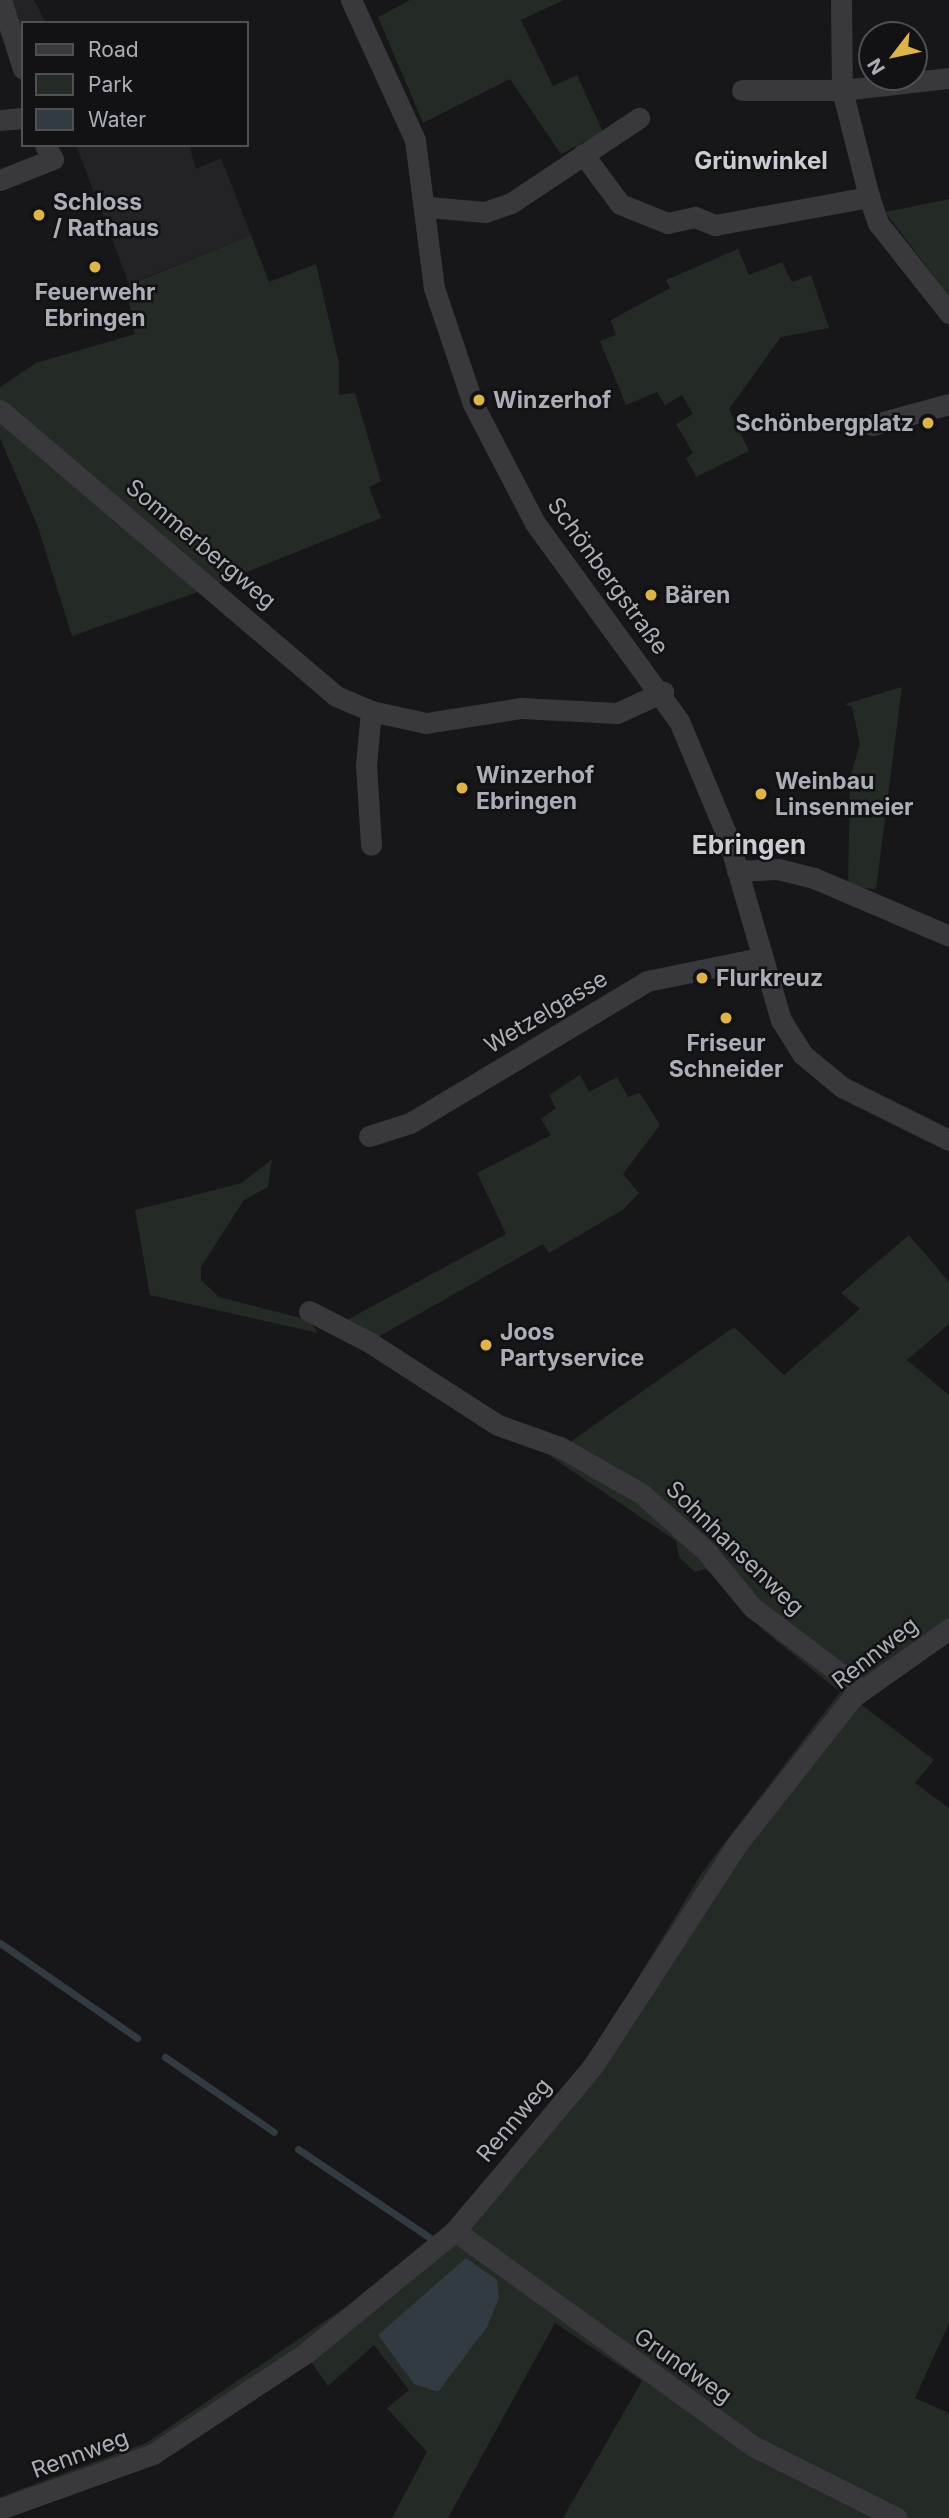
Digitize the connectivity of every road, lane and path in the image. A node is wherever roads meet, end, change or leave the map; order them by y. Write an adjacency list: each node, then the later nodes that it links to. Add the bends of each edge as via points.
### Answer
1 (1, 0): 4 (street)
2 (351, 0): 15 (street, Schönbergstraße, via 415,140)
3 (841, 0): 7 (street)
4 (21, 63)
5 (949, 78): 7 (street)
6 (743, 90): 7 (street)
7 (842, 90): 14 (street)
8 (21, 118): 10 (street)
9 (639, 118): 12 (street)
10 (0, 120)
11 (46, 147): 13 (street, via 53,159)
12 (583, 154): 14 (street, via 620,204 667,223 695,217 715,225); 15 (street, via 511,203 485,212)
13 (0, 180)
14 (869, 197): 16 (street, via 878,223)
15 (428, 207): 20 (street, Schönbergstraße, via 443,326 502,465 556,554)
16 (949, 313)
17 (949, 404): 19 (street)
18 (0, 410): 21 (street, Sommerbergweg, via 337,696)
19 (872, 425)
20 (663, 692): 21 (street, Sommerbergweg, via 617,713 521,708 426,723); 23 (street, Schönbergstraße, via 698,765)
21 (371, 711): 22 (street, via 366,765)
22 (371, 845)
23 (737, 871): 24 (street, via 778,869 814,878); 25 (street, Schönbergstraße)
24 (949, 936)
25 (760, 958): 26 (street, Wetzelgasse, via 647,981 410,1123); 27 (street, Schönbergstraße, via 772,1000 802,1055 860,1099)
26 (369, 1136)
27 (949, 1140)
28 (309, 1311): 30 (street, Sohnhansenweg, via 369,1342 498,1425 560,1447 642,1494 706,1551 752,1607)
29 (949, 1629): 30 (street, Rennweg)
30 (862, 1690): 31 (street, Rennweg, via 738,1843 593,2066)
31 (455, 2231): 32 (street, Rennweg, via 307,2352 153,2454); 33 (street, Grundweg, via 752,2446)
32 (0, 2510)
33 (897, 2518)

